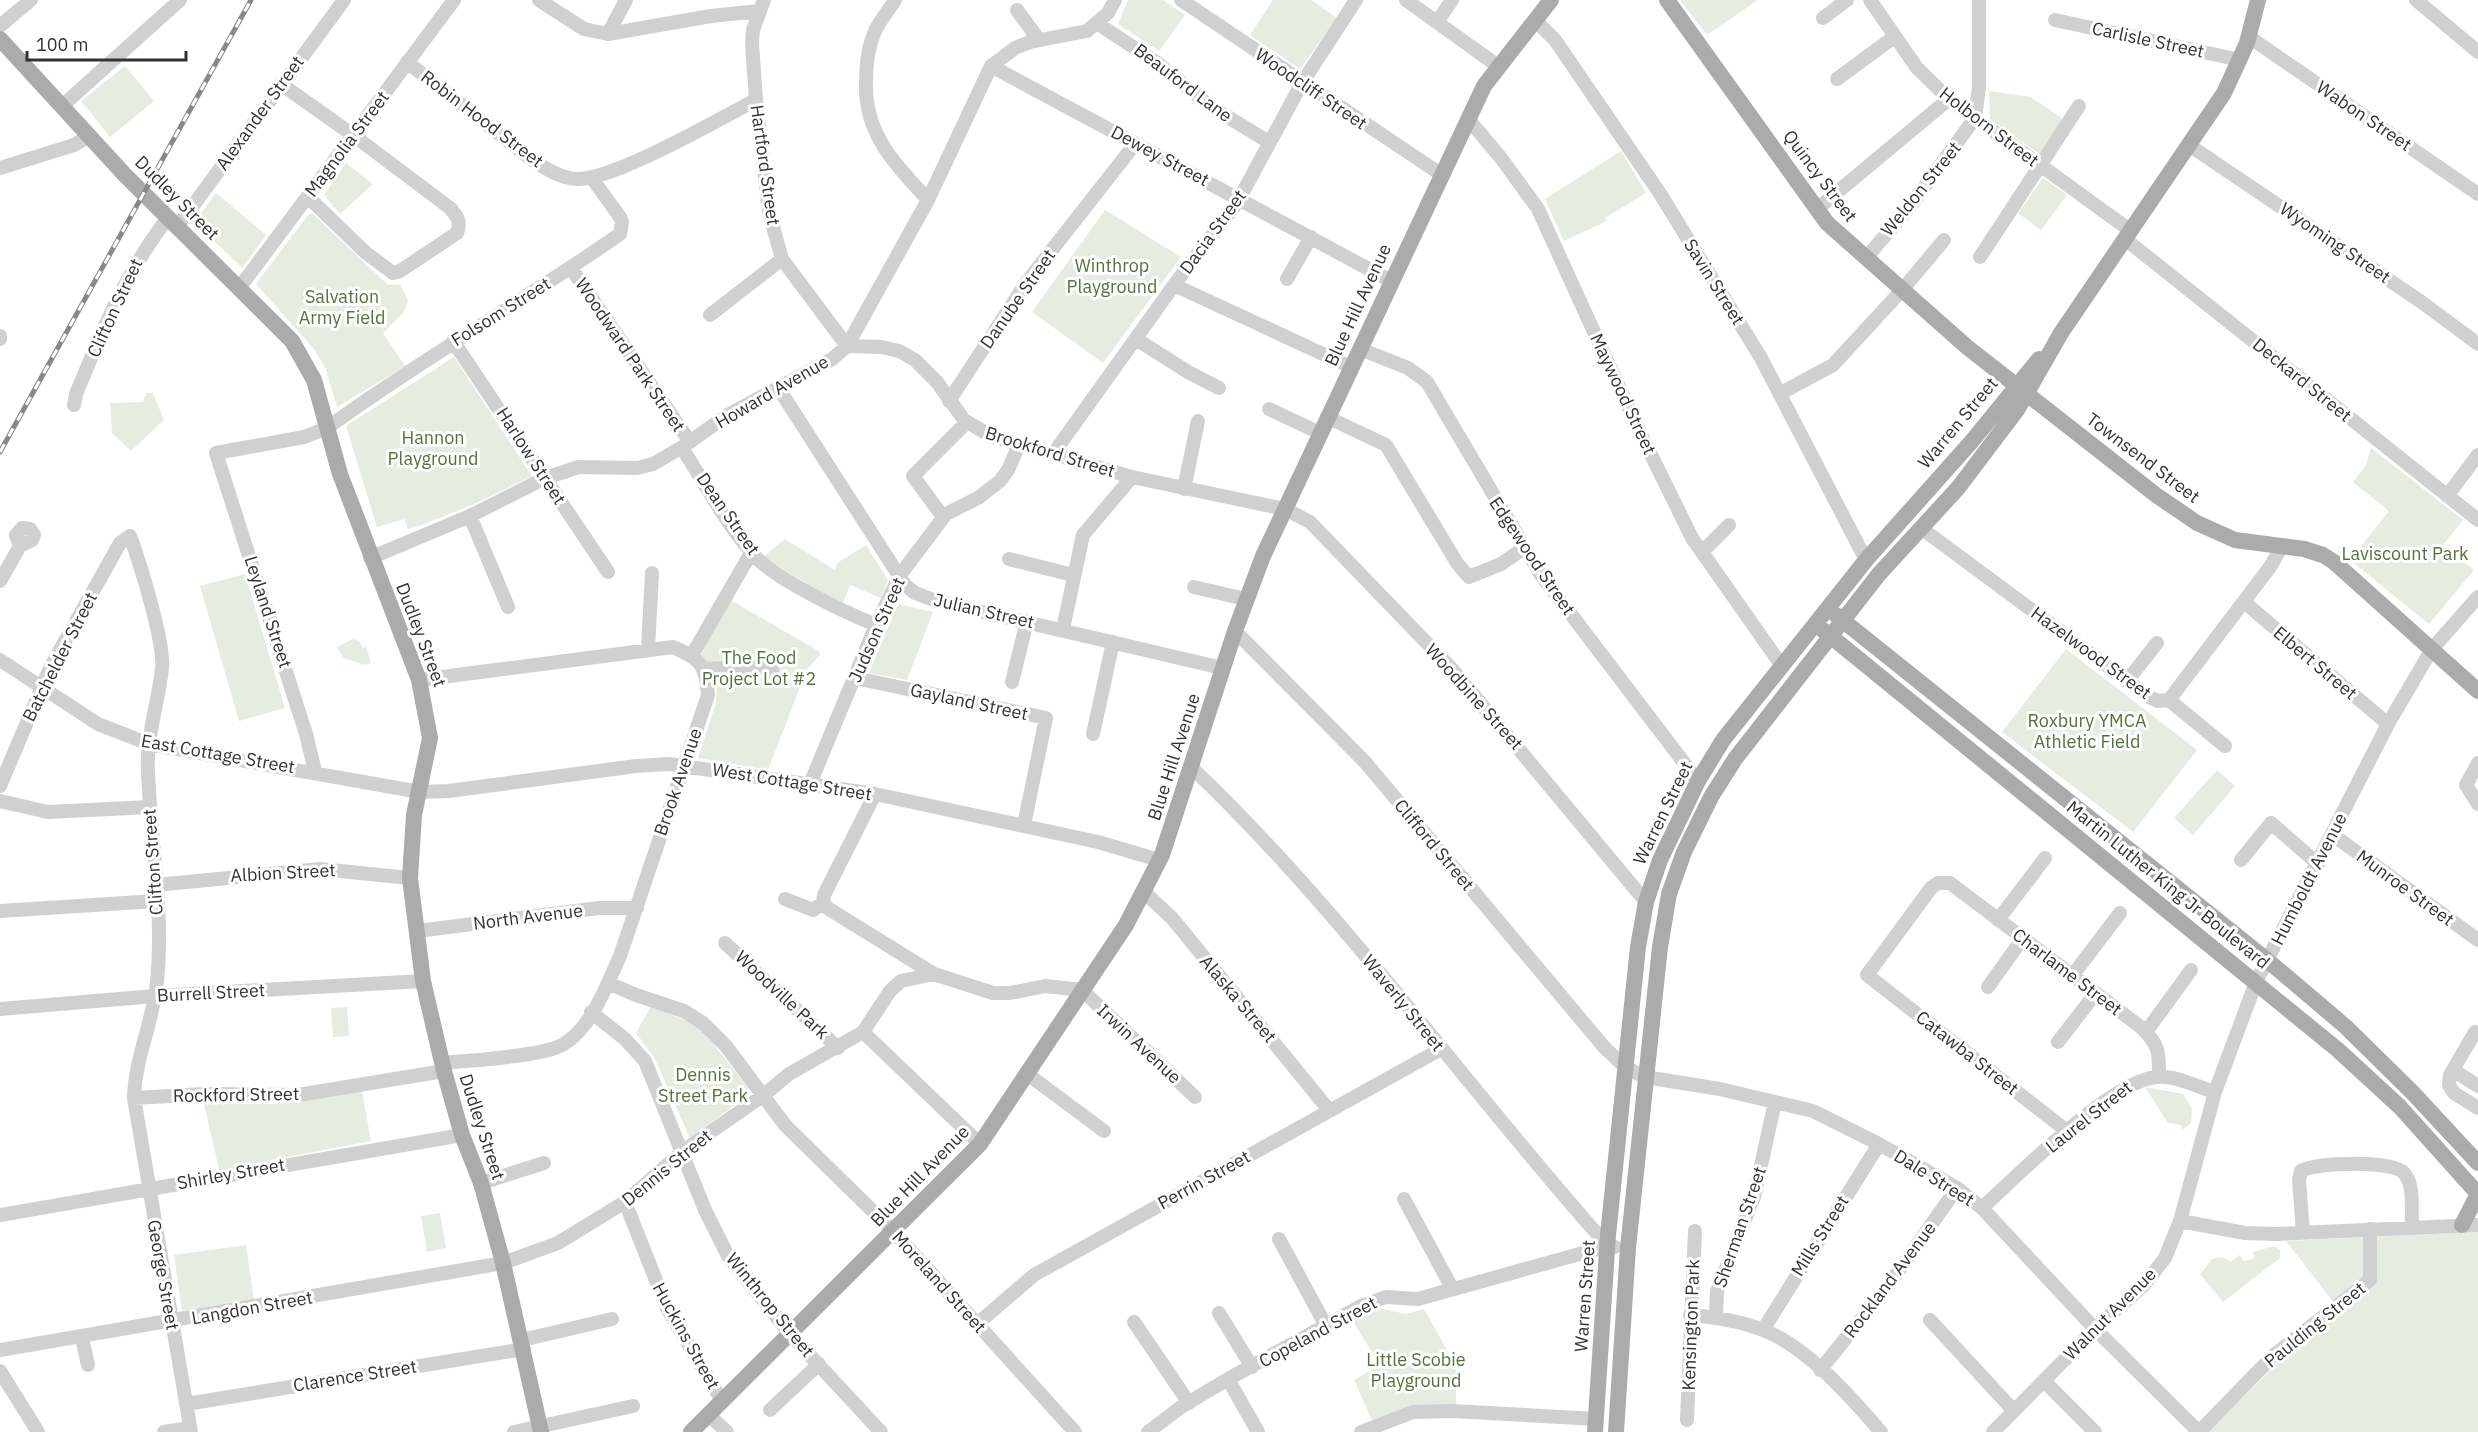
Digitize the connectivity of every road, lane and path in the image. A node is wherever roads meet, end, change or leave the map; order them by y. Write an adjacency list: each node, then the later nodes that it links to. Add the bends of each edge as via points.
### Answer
1 (31, 0): 27 (street)
2 (180, 0): 43 (street)
3 (344, 0): 40 (street, Alexander Street)
4 (454, 0): 35 (street, Magnolia Street)
5 (539, 0): 28 (street, via 584,29)
6 (626, 0): 28 (street)
7 (895, 0): 58 (street, via 870,46 866,67 867,113 880,143)
8 (1115, 0): 26 (street)
9 (1181, 0): 39 (street, Woodcliff Street)
10 (1356, 0): 39 (street, Dacia Street)
11 (1406, 0): 25 (street)
12 (1452, 0): 25 (street)
13 (1551, 0): 23 (main road, Blue Hill Avenue)
14 (1667, 0): 60 (main road, Quincy Street)
15 (1847, 0): 22 (street)
16 (1870, 0): 29 (street, Holborn Street)
17 (1979, 0): 45 (street)
18 (2258, 0): 30 (main road, Warren Street)
19 (2416, 0): 33 (street)
20 (762, 5): 28 (street); 42 (street, Hartford Street, via 752,44)
21 (1017, 10): 32 (street)
22 (1823, 18)
23 (1535, 20): 37 (main road, Blue Hill Avenue); 84 (street, Savin Street, via 1555,40 1659,192)
24 (2055, 20): 34 (street, Carlisle Street)
25 (1437, 22): 37 (street)
26 (1098, 24): 32 (street, Howard Avenue, via 1078,34); 49 (street, Beauford Lane, via 1156,62 1209,106)
27 (0, 26)
28 (608, 34)
29 (1894, 37): 38 (street); 41 (street, Holborn Street, via 1917,69)
30 (2249, 37): 34 (main road, Warren Street); 56 (street, Wabon Street)
31 (0, 39): 43 (main road, Dudley Street)
32 (1039, 40): 36 (street, Howard Avenue, via 1014,48)
33 (2478, 52)
34 (2240, 60): 51 (main road, Warren Street)
35 (407, 63): 47 (street, Magnolia Street); 55 (street, Robin Hood Street, via 550,171 568,178)
36 (991, 66): 50 (street, Dewey Street); 58 (street, Howard Avenue)
37 (1498, 66): 46 (main road, Blue Hill Avenue)
38 (1837, 79)
39 (1302, 83): 49 (street, Dacia Street); 54 (street, Woodcliff Street)
40 (281, 84): 47 (street); 61 (street, Alexander Street)
41 (1949, 99): 45 (street, Holborn Street); 60 (street)
42 (756, 100): 55 (street, Robin Hood Street, via 646,155); 67 (street, Hartford Street, via 769,212)
43 (62, 106): 48 (main road, Dudley Street)
44 (2079, 106): 52 (street)
45 (1975, 118): 52 (street, Holborn Street); 66 (street, Weldon Street, via 1912,204)
46 (1468, 120): 54 (main road, Blue Hill Avenue); 112 (street, Maywood Street, via 1502,158 1538,209 1636,424 1680,516)
47 (353, 135): 57 (street, Magnolia Street); 57 (street, via 450,208 459,218 457,233 393,273 366,253)
48 (89, 136): 53 (street, via 74,145); 61 (main road, Dudley Street)
49 (1269, 142): 59 (street, Dacia Street)
50 (1135, 144): 59 (street, Dewey Street); 85 (street, Danube Street, via 1026,283)
51 (2189, 145): 62 (main road, Warren Street); 77 (street, Wyoming Street)
52 (2040, 165): 62 (street, Holborn Street); 65 (street)
53 (0, 168)
54 (1442, 175): 70 (main road, Blue Hill Avenue)
55 (591, 177): 68 (street, Folsom Street, via 620,217 622,228 620,234)
56 (2478, 195)
57 (308, 197): 72 (street, Magnolia Street)
58 (928, 200): 78 (street, Howard Avenue)
59 (1239, 200): 63 (street, Dewey Street); 71 (street, Dacia Street)
60 (1817, 209): 66 (main road, Quincy Street)
61 (173, 222): 72 (main road, Dudley Street); 86 (street, Clifton Street, via 149,241 119,294)
62 (2128, 235): 83 (main road, Warren Street); 101 (street, Deckard Street)
63 (1311, 237): 69 (street); 70 (street, Dewey Street)
64 (1944, 240): 73 (street)
65 (1980, 257)
66 (1866, 258): 73 (main road, Quincy Street)
67 (782, 259): 74 (street); 78 (street, Hartford Street)
68 (572, 268): 76 (street, Folsom Street); 93 (street, Woodward Park Street)
69 (1287, 279)
70 (1391, 281): 79 (main road, Blue Hill Avenue)
71 (1174, 285): 75 (street, Dacia Street); 80 (street)
72 (240, 287): 91 (main road, Dudley Street, via 292,341 306,363)
73 (1902, 290): 83 (main road, Quincy Street); 84 (street, via 1833,365)
74 (710, 315)
75 (1136, 339): 81 (street); 96 (street, Dacia Street)
76 (453, 341): 91 (street, Folsom Street); 99 (street, Harlow Street)
77 (2478, 344)
78 (847, 346): 82 (street, Howard Avenue); 85 (street, Brookford Street, via 882,347 915,360)
79 (1360, 349): 80 (main road, Blue Hill Avenue); 110 (street, Edgewood Street, via 1408,368 1426,382)
80 (1351, 367): 88 (main road, Blue Hill Avenue)
81 (1219, 388)
82 (779, 389): 93 (street, Howard Avenue, via 726,416); 119 (street, Julian Street)
83 (2022, 389): 107 (main road, Warren Street, via 1967,477); 111 (main road, Townsend Street, via 2197,523 2235,540); 116 (main road, Warren Street)
84 (1781, 393): 116 (street, Savin Street)
85 (950, 401): 90 (street, Brookford Street)
86 (74, 405)
87 (1269, 409): 92 (street)
88 (1327, 417): 92 (main road, Blue Hill Avenue); 110 (street, via 1386,445 1469,577 1501,564)
89 (1198, 421): 100 (street)
90 (967, 422): 94 (street, Brookford Street); 104 (street, via 913,476)
91 (327, 428): 95 (street, Folsom Street, via 304,437); 114 (main road, Dudley Street)
92 (1320, 433): 102 (main road, Blue Hill Avenue)
93 (686, 445): 99 (street, Howard Avenue, via 653,464 637,468 579,467); 113 (street, Dean Street)
94 (1019, 445): 96 (street, Brookford Street); 104 (street, Judson Street, via 1008,470 991,490)
95 (216, 453): 159 (street, Leyland Street)
96 (1053, 454): 98 (street, Brookford Street)
97 (2478, 455): 101 (street)
98 (1132, 477): 100 (street, Brookford Street); 120 (street, via 1083,535)
99 (545, 478): 103 (street, Howard Avenue); 117 (street, Harlow Street)
100 (1184, 489): 102 (street, Brookford Street)
101 (2447, 496): 105 (street, Deckard Street)
102 (1285, 509): 124 (main road, Blue Hill Avenue); 179 (street, Woodbine Street, via 1310,522 1452,669)
103 (470, 516): 114 (street, Howard Avenue); 126 (street)
104 (943, 517): 119 (street, Judson Street)
105 (2478, 520)
106 (1729, 525): 112 (street)
107 (1921, 528): 128 (main road, Warren Street); 147 (street, Hazelwood Street)
108 (130, 536): 149 (street, Batchelder Street, via 120,543); 154 (street, Clifton Street, via 162,656)
109 (20, 546): 121 (street)
110 (1524, 548): 160 (street, Edgewood Street)
111 (2281, 548): 125 (street, Hazelwood Street); 138 (main road, Townsend Street, via 2304,549 2334,562)
112 (1702, 552): 141 (street, Maywood Street)
113 (751, 553): 131 (street, Dean Street, via 838,609); 139 (street)
114 (370, 558): 146 (main road, Dudley Street)
115 (1008, 559): 120 (street)
116 (1866, 560): 127 (main road, Warren Street)
117 (608, 572)
118 (652, 573): 137 (street)
119 (900, 575): 129 (street, Julian Street, via 915,593 931,599); 131 (street, Judson Street)
120 (1073, 575): 132 (street)
121 (0, 581)
122 (1194, 587): 124 (street)
123 (2478, 597): 138 (street, Humboldt Avenue)
124 (1245, 599): 133 (main road, Blue Hill Avenue)
125 (2244, 602): 151 (street, Hazelwood Street); 152 (street, Elbert Street)
126 (507, 606)
127 (1829, 609): 128 (main road, Martin Luther King Jr Boulevard); 130 (main road, Warren Street)
128 (1843, 620): 134 (main road, Warren Street); 189 (main road, Martin Luther King Jr Boulevard)
129 (1026, 621): 132 (street, Julian Street); 148 (street)
130 (1816, 624): 134 (main road, Martin Luther King Jr Boulevard); 141 (main road, Warren Street)
131 (876, 625): 145 (street, Judson Street)
132 (1063, 630): 135 (street, Julian Street)
133 (1234, 631): 143 (main road, Blue Hill Avenue); 210 (street, Clifford Street, via 1365,762)
134 (1830, 636): 195 (main road, Martin Luther King Jr Boulevard); 214 (main road, Warren Street, via 1735,759 1684,852 1666,904)
135 (1113, 642): 143 (street, Julian Street); 153 (street)
136 (2157, 643): 147 (street)
137 (648, 649): 139 (street, via 673,648); 146 (street)
138 (2432, 649): 150 (main road, Townsend Street); 152 (street, Humboldt Avenue)
139 (692, 655): 142 (street)
140 (0, 660): 149 (street, East Cottage Street)
141 (1782, 666): 160 (main road, Warren Street)
142 (704, 669): 144 (street, via 751,667); 157 (street, Brook Avenue, via 708,695)
143 (1222, 669): 158 (main road, Blue Hill Avenue)
144 (772, 671)
145 (855, 678): 161 (street, Judson Street); 168 (street, Gayland Street, via 1046,718)
146 (419, 680): 163 (main road, Dudley Street, via 430,738)
147 (2127, 681): 151 (street, Hazelwood Street, via 2153,700)
148 (1012, 682)
149 (41, 688): 154 (street, East Cottage Street, via 98,724); 162 (street, Batchelder Street)
150 (2478, 691)
151 (2169, 700): 155 (street)
152 (2388, 724): 169 (street, Humboldt Avenue)
153 (1093, 734)
154 (148, 744): 159 (street, East Cottage Street); 167 (street, Clifton Street)
155 (2225, 746)
156 (2478, 763): 166 (street, via 2466,785)
157 (683, 766): 161 (street, West Cottage Street); 163 (street, West Cottage Street, via 636,766); 181 (street, Brook Avenue)
158 (1191, 767): 172 (main road, Blue Hill Avenue); 208 (street, Waverly Street, via 1261,836)
159 (315, 771): 163 (street, East Cottage Street)
160 (1698, 781): 179 (main road, Warren Street, via 1666,844)
161 (810, 784): 164 (street, West Cottage Street)
162 (0, 786)
163 (420, 792): 174 (main road, Dudley Street, via 411,841)
164 (875, 794): 168 (street, West Cottage Street); 180 (street)
165 (0, 801): 167 (street, via 48,812)
166 (2478, 804)
167 (150, 807): 175 (street, Clifton Street)
168 (1024, 825): 172 (street, West Cottage Street)
169 (2333, 836): 173 (street, Humboldt Avenue); 187 (street, Munroe Street)
170 (2045, 858): 184 (street)
171 (2241, 860): 173 (street, via 2271,823)
172 (1159, 861): 176 (main road, Blue Hill Avenue)
173 (2318, 864): 189 (street, Humboldt Avenue)
174 (410, 878): 175 (street, Albion Street, via 320,869); 185 (main road, Dudley Street)
175 (156, 885): 178 (street, Clifton Street)
176 (1144, 892): 198 (main road, Blue Hill Avenue); 222 (street, Alaska Street, via 1172,918)
177 (785, 899): 180 (street, via 813,910)
178 (156, 901): 182 (street); 200 (street, Clifton Street)
179 (1646, 902): 210 (main road, Warren Street)
180 (823, 903): 191 (street)
181 (637, 908): 185 (street, North Avenue, via 599,908); 196 (street, Brook Avenue)
182 (0, 911)
183 (2120, 913): 193 (street)
184 (1998, 920): 186 (street, Charlame Street); 192 (street, Charlame Street, via 1950,883 1938,883)
185 (418, 931): 194 (main road, Dudley Street)
186 (2023, 938): 193 (street, Charlame Street); 197 (street)
187 (2478, 940)
188 (725, 943): 207 (street, Woodville Park)
189 (2267, 960): 195 (street, Humboldt Avenue); 230 (main road, Martin Luther King Jr Boulevard, via 2371,1052)
190 (2191, 970): 204 (street)
191 (934, 974): 198 (street, via 993,993 1045,986); 203 (street, Dennis Street, via 901,981)
192 (1868, 975): 224 (street, Catawba Street)
193 (2072, 976): 199 (street, Charlame Street)
194 (423, 981): 200 (street, Burrell Street); 209 (main road, Dudley Street)
195 (2256, 982): 216 (street, Humboldt Avenue); 234 (main road, Martin Luther King Jr Boulevard, via 2400,1107)
196 (608, 983): 202 (street, Brook Avenue); 217 (street, Moreland Street, via 692,1014 726,1046)
197 (1988, 987)
198 (1082, 990): 212 (main road, Blue Hill Avenue); 218 (street, Irwin Avenue)
199 (2095, 994): 204 (street, Charlame Street); 206 (street)
200 (156, 996): 201 (street, Burrell Street); 219 (street, Clifton Street, via 135,1076)
201 (0, 1009)
202 (591, 1012): 209 (street, Brook Avenue, via 570,1040 553,1049); 228 (street, Winthrop Street, via 645,1061)
203 (863, 1032): 207 (street, Dennis Street); 226 (street)
204 (2146, 1032): 213 (street, Charlame Street, via 2158,1049)
205 (2475, 1032): 211 (street)
206 (2058, 1042)
207 (838, 1048): 217 (street, Dennis Street, via 789,1074)
208 (1441, 1049): 222 (street, Perrin Street); 247 (street, Waverly Street, via 1547,1179)
209 (443, 1067): 219 (street, Rockford Street, via 298,1095); 225 (main road, Dudley Street)
210 (1624, 1067): 214 (street, Dale Street); 247 (main road, Warren Street)
211 (2453, 1070): 215 (street); 221 (street, via 2449,1085 2454,1093)
212 (1026, 1073): 223 (street); 226 (main road, Blue Hill Avenue)
213 (2159, 1076): 216 (street); 224 (street, Laurel Street, via 2138,1080)
214 (1645, 1077): 220 (street, Dale Street); 248 (main road, Warren Street)
215 (2478, 1086)
216 (2215, 1092): 239 (street, Humboldt Avenue)
217 (764, 1095): 228 (street, Dennis Street); 243 (street, Moreland Street, via 805,1147)
218 (1195, 1097)
219 (134, 1098): 233 (street, Clifton Street)
220 (1775, 1102): 227 (street, Dale Street, via 1813,1112); 253 (street, Sherman Street, via 1754,1197 1717,1291)
221 (2478, 1108)
222 (1329, 1110): 258 (street, Perrin Street, via 1035,1275)
223 (1104, 1131)
224 (2067, 1131): 237 (street, Laurel Street)
225 (462, 1135): 231 (main road, Dudley Street); 233 (street, Shirley Street)
226 (980, 1144): 243 (main road, Blue Hill Avenue)
227 (1879, 1144): 232 (street, Dale Street); 261 (street, Mills Street)
228 (683, 1151): 236 (street, Dennis Street); 262 (street, Winthrop Street, via 718,1239)
229 (544, 1163): 231 (street)
230 (2478, 1163)
231 (481, 1183): 249 (main road, Dudley Street)
232 (1957, 1188): 237 (street, Dale Street); 269 (street, Rockland Avenue, via 1888,1286)
233 (149, 1189): 238 (street, Shirley Street); 256 (street, George Street)
234 (2478, 1194): 240 (main road)
235 (1404, 1199): 250 (street)
236 (625, 1202): 249 (street, Dennis Street, via 558,1243); 273 (street, Huckins Street, via 667,1308)
237 (1982, 1208): 260 (street, Dale Street)
238 (0, 1215)
239 (2181, 1221): 245 (street, via 2245,1233); 260 (street, Walnut Avenue, via 2157,1269)
240 (2470, 1225): 241 (street)
241 (2412, 1227): 242 (street); 245 (street, via 2410,1183 2404,1172 2390,1165 2316,1166 2301,1171 2299,1180)
242 (2370, 1229): 245 (street); 298 (street, Paulding Street, via 2370,1280 2274,1355)
243 (893, 1231): 258 (street, Moreland Street); 262 (main road, Blue Hill Avenue)
244 (1695, 1231): 252 (street, Kensington Park)
245 (2302, 1232)
246 (1279, 1239): 259 (street)
247 (1608, 1246): 248 (street); 250 (street, Copeland Street); 281 (main road, Warren Street)
248 (1628, 1248): 294 (main road, Warren Street)
249 (503, 1263): 256 (street, Langdon Street); 264 (main road, Dudley Street)
250 (1452, 1288): 259 (street, Copeland Street, via 1418,1299 1386,1297)
251 (1220, 1313): 268 (street)
252 (1690, 1315): 253 (street); 280 (street, Kensington Park)
253 (1716, 1317): 261 (street)
254 (612, 1319): 264 (street, Clarence Street)
255 (1930, 1320): 278 (street)
256 (171, 1322): 263 (street, Langdon Street); 275 (street, George Street)
257 (1134, 1322): 274 (street)
258 (977, 1324): 290 (street, Moreland Street)
259 (1326, 1326): 268 (street, Copeland Street)
260 (2095, 1329): 272 (street, Walnut Avenue); 298 (street, Dale Street)
261 (1763, 1330): 269 (street, via 1783,1340)
262 (790, 1334): 266 (street, Winthrop Street); 273 (main road, Blue Hill Avenue)
263 (82, 1338): 265 (street, Langdon Street); 267 (street)
264 (523, 1344): 275 (street, Clarence Street); 283 (main road, Dudley Street)
265 (0, 1350)
266 (819, 1364): 277 (street); 289 (street, Winthrop Street)
267 (88, 1365)
268 (1252, 1367): 271 (street, Copeland Street)
269 (1820, 1370): 295 (street)
270 (0, 1371): 284 (street)
271 (1228, 1379): 274 (street, Copeland Street); 292 (street)
272 (2044, 1381): 278 (street, Walnut Avenue); 297 (street)
273 (722, 1401): 279 (main road, Blue Hill Avenue)
274 (1189, 1403): 291 (street, Copeland Street)
275 (186, 1404): 282 (street, George Street)
276 (633, 1406): 283 (street)
277 (770, 1410)
278 (2014, 1411): 296 (street, Walnut Avenue)
279 (709, 1415): 287 (main road, Blue Hill Avenue); 288 (street)
280 (1687, 1420)
281 (1596, 1425): 293 (street, via 1431,1410 1400,1415)
282 (190, 1430): 285 (street)
283 (541, 1430): 286 (street)
284 (38, 1432)
285 (164, 1432)
286 (514, 1432)
287 (691, 1432)
288 (727, 1432)
289 (881, 1432)
290 (1075, 1432)
291 (1148, 1432)
292 (1257, 1432)
293 (1361, 1432)
294 (1616, 1432)
295 (1881, 1432)
296 (1993, 1432)
297 (2095, 1432)
298 (2199, 1432)

